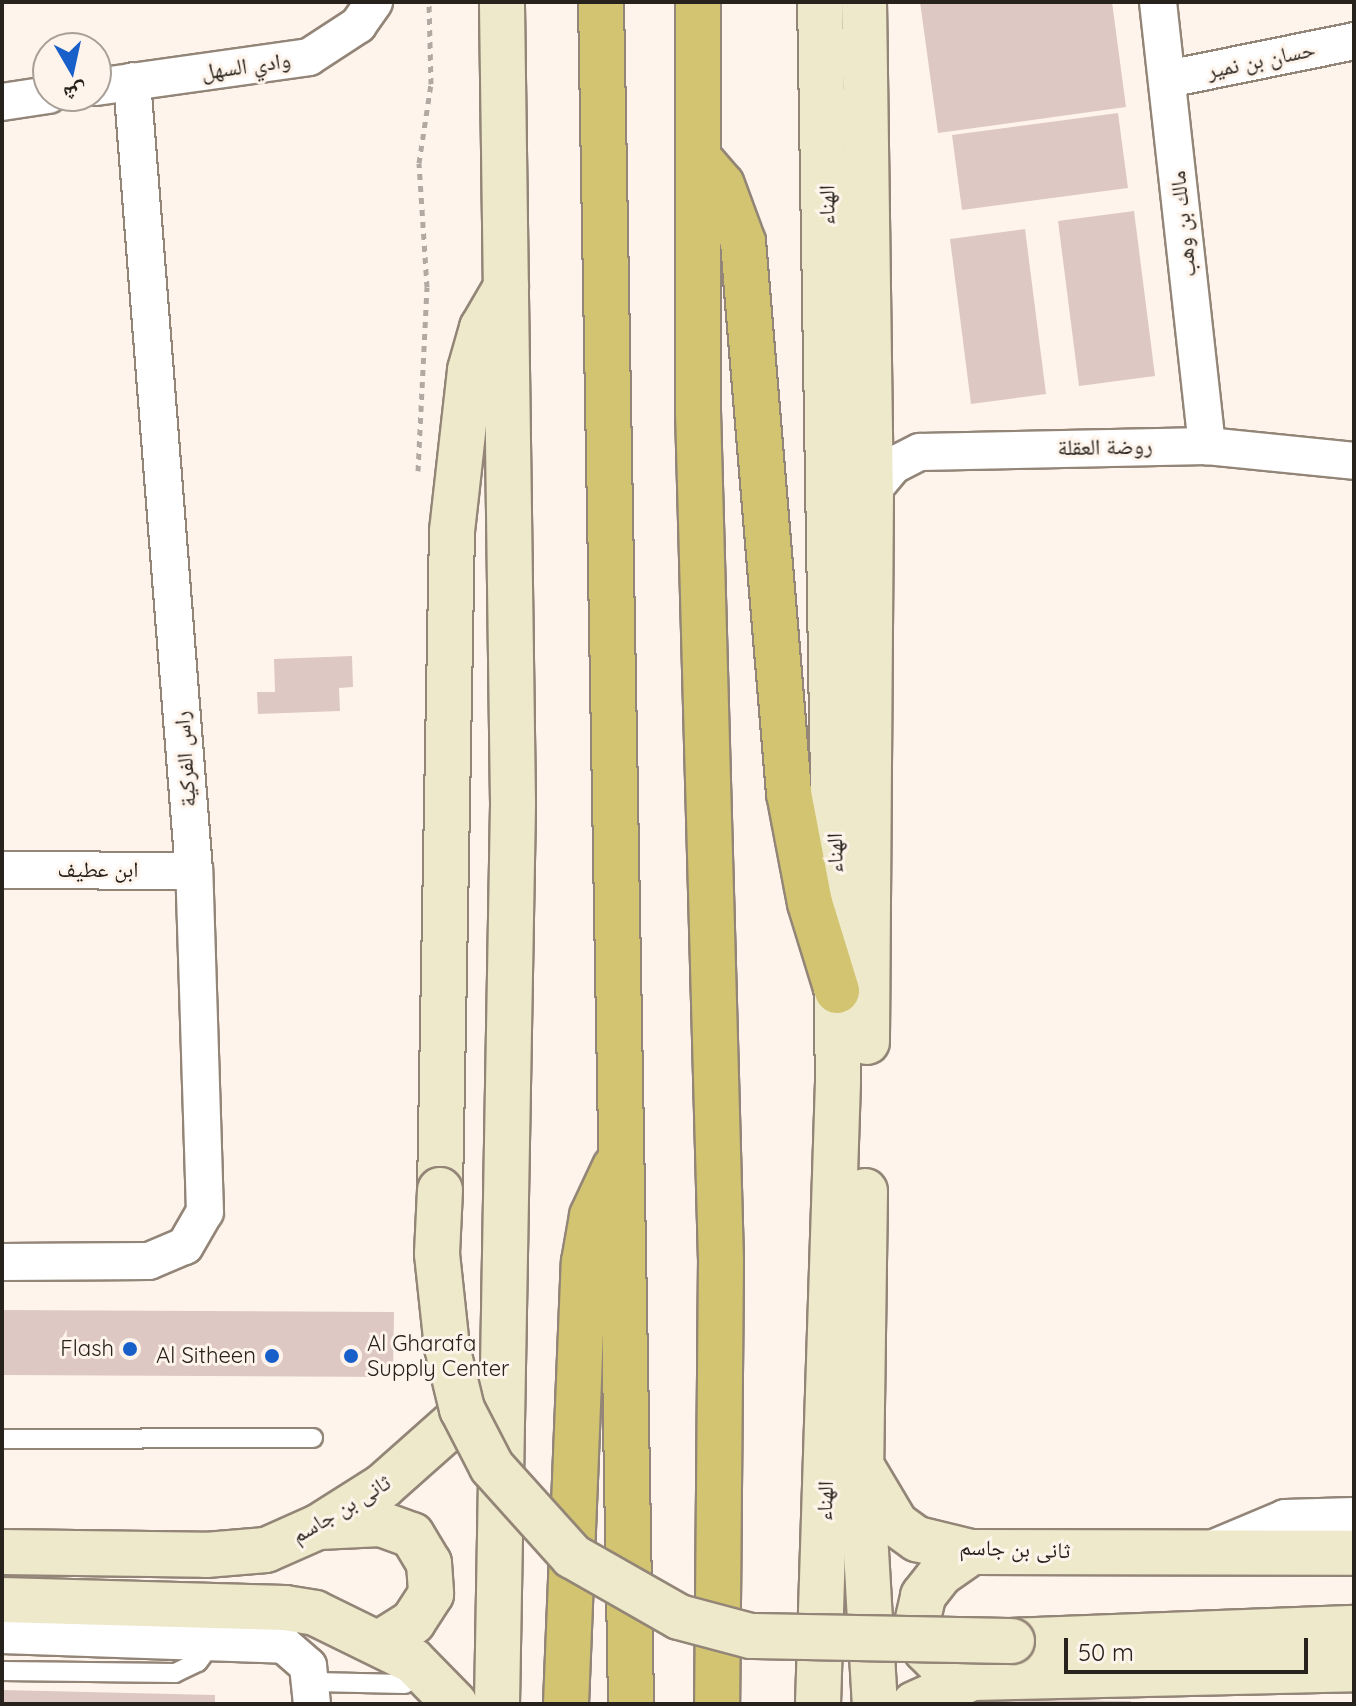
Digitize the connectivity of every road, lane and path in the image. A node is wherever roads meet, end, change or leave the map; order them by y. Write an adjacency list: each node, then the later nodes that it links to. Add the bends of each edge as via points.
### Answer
1 (374, 2): 11 (street, وادي السهل, via 346,35 309,57)
2 (429, 2): 19 (path, via 431,84 419,163 427,287 417,410)
3 (502, 2): 16 (main road)
4 (601, 2): 24 (highway)
5 (698, 2): 15 (highway)
6 (820, 2): 23 (main road, الهناء)
7 (1158, 2): 10 (street, مالك بن وهب)
8 (871, 12): 20 (main road)
9 (1354, 41): 10 (street, حسان بن نمير)
10 (1168, 79): 17 (street, مالك بن وهب)
11 (132, 81): 12 (street, وادي السهل); 22 (street, راس الفركية)
12 (112, 84)
13 (32, 97): 14 (street)
14 (2, 102)
15 (702, 162): 23 (highway, via 729,199 743,242 789,793 807,889); 50 (highway, via 698,411 721,1260)
16 (510, 282): 26 (main road, via 513,803); 37 (main road, bridge, via 482,328 470,370 452,531 437,1254 445,1332 462,1409 492,1467 572,1556 679,1617 751,1636 1012,1641)
17 (1207, 446): 18 (street, روضة العقلة); 20 (street, روضة العقلة, via 920,452 894,465)
18 (1354, 461)
19 (419, 487)
20 (871, 492): 29 (main road)
21 (2, 870): 22 (street, ابن عطيف)
22 (194, 871): 25 (street, راس الفركية, via 207,1192 198,1231 185,1246 149,1261)
23 (837, 991): 51 (main road, الهناء)
24 (621, 1159): 48 (highway, via 603,1186 584,1262); 49 (highway)
25 (2, 1262)
26 (501, 1380): 31 (main road, ثانى بن جاسم, via 418,1460); 47 (main road)
27 (313, 1438): 28 (lane)
28 (2, 1439)
29 (861, 1464): 34 (main road, ثانى بن جاسم, via 896,1524 917,1539); 52 (main road)
30 (1354, 1516): 32 (street, ثانى بن جاسم, via 1285,1518)
31 (318, 1527): 33 (main road, ثانى بن جاسم, via 287,1543 244,1554); 40 (main road, via 381,1524 412,1535 429,1563 431,1594 413,1622)
32 (1209, 1550): 34 (main road, ثانى بن جاسم); 35 (main road, ثانى بن جاسم)
33 (2, 1552)
34 (971, 1552): 43 (main road, via 940,1574 923,1596 917,1623 926,1650 946,1670)
35 (1354, 1553)
36 (2, 1600): 40 (main road, via 285,1608 315,1613)
37 (1354, 1628)
38 (2, 1635): 39 (street)
39 (213, 1641): 42 (lane, via 198,1662 175,1673); 45 (street, via 284,1645 298,1654)
40 (381, 1642): 46 (main road, via 413,1661)
41 (1354, 1669): 43 (main road, via 1103,1688)
42 (2, 1671)
43 (972, 1678): 53 (main road)
44 (405, 1684): 45 (lane)
45 (313, 1693)
46 (455, 1704)
47 (497, 1704)
48 (566, 1704)
49 (631, 1704)
50 (717, 1704)
51 (818, 1704)
52 (875, 1704)
53 (914, 1704)

